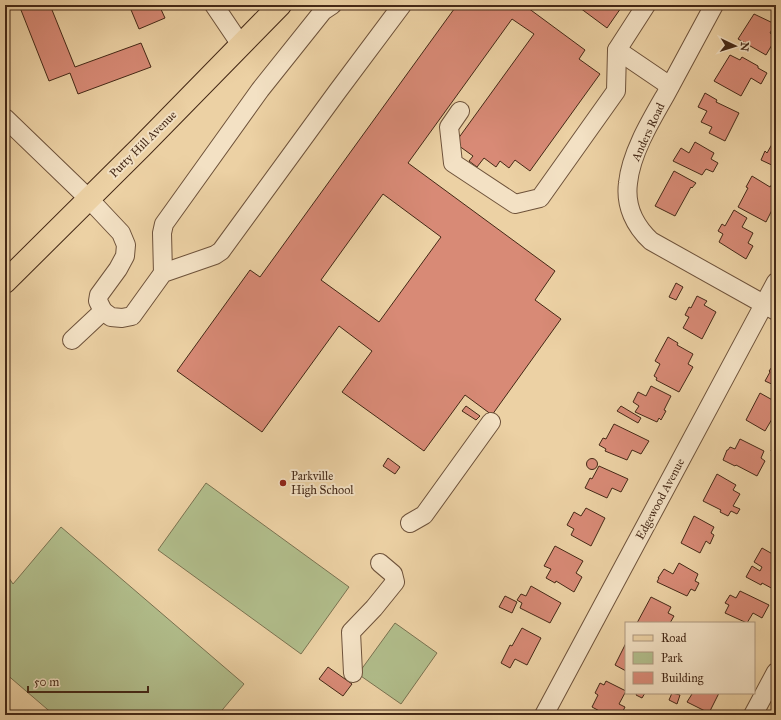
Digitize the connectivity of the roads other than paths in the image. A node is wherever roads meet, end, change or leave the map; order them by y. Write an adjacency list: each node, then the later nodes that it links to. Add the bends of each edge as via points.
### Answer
1 (214, 5): 7 (street)
2 (280, 5): 7 (main road, Putty Hill Avenue)
3 (332, 5): 13 (street, via 323,11 260,90 164,224)
4 (402, 5): 13 (street, via 221,251)
5 (646, 5): 8 (street)
6 (714, 5): 9 (street, Anders Road)
7 (241, 44): 12 (main road, Putty Hill Avenue)
8 (617, 50): 9 (street); 10 (street, via 616,91 540,198 515,204 454,162 449,127)
9 (670, 86): 16 (street, Anders Road, via 650,122 632,163 628,196 633,219 651,241)
10 (460, 111)
11 (5, 118): 12 (street)
12 (89, 199): 14 (main road, Putty Hill Avenue); 17 (street, via 121,233 126,245 122,262 99,295 98,301)
13 (163, 273): 17 (street, via 132,316 114,318)
14 (5, 282)
15 (776, 282): 16 (street, Edgewood Avenue)
16 (770, 308): 24 (street, Edgewood Avenue)
17 (103, 311): 18 (street)
18 (72, 340)
19 (491, 422): 20 (street, via 424,515)
20 (410, 522)
21 (380, 564): 23 (street, via 393,574 395,582 350,632)
22 (776, 672): 25 (street)
23 (352, 673)
24 (544, 715)
25 (753, 715)

